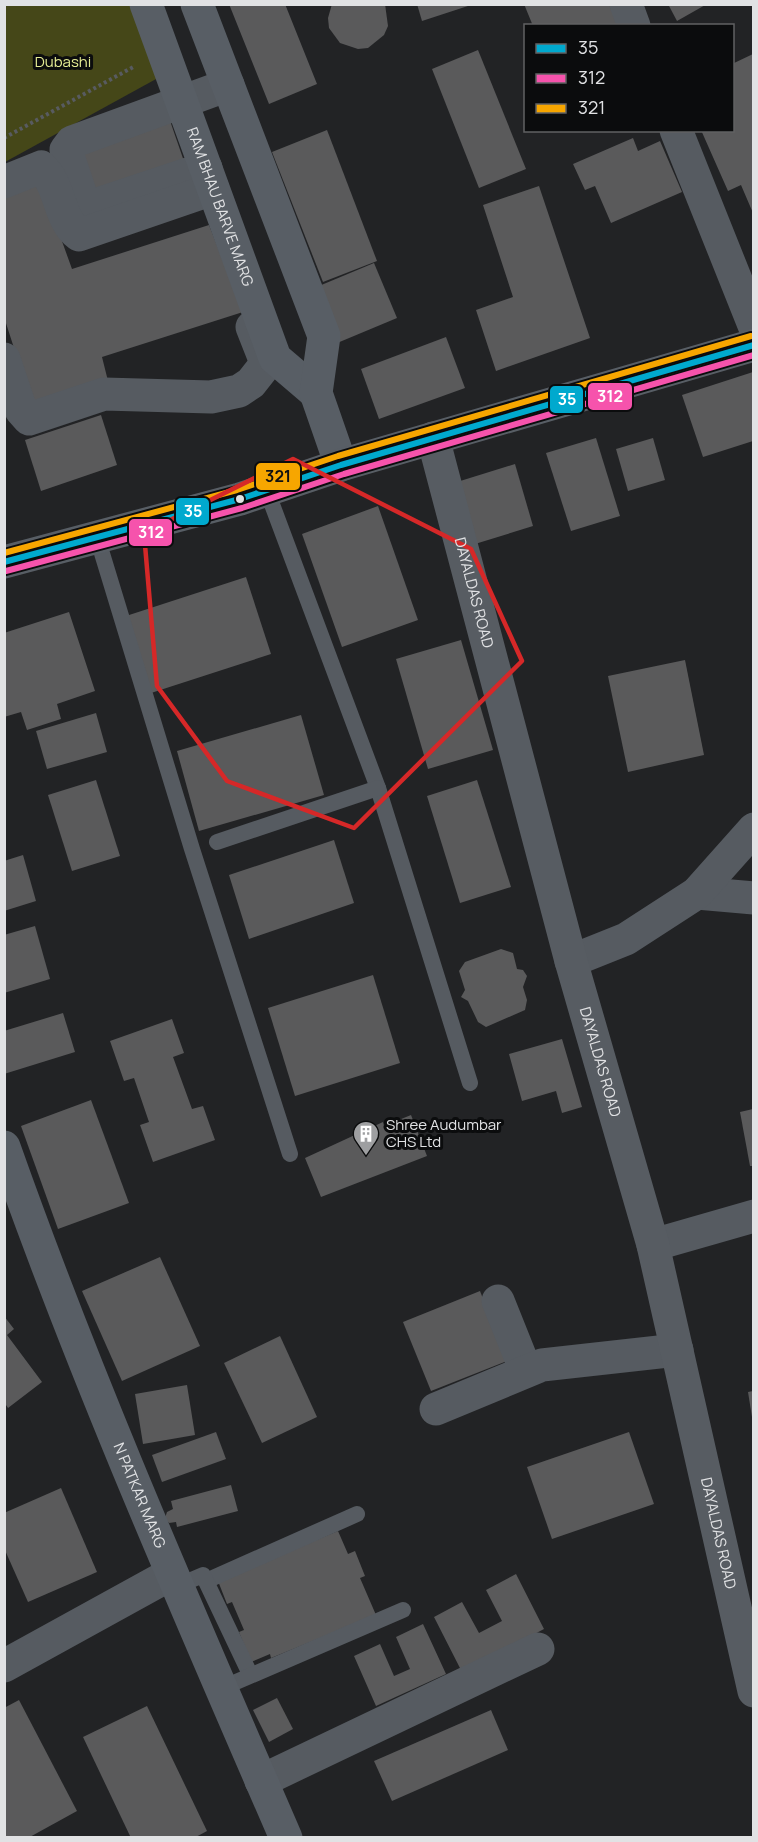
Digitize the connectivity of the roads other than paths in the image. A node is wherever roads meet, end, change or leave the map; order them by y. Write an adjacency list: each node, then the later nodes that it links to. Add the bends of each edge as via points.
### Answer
1 (146, 4): 6 (street, RAM BHAU BARVE MARG)
2 (197, 4): 5 (street)
3 (626, 4): 4 (street)
4 (633, 24)
5 (228, 85): 6 (street); 14 (street, via 324,336)
6 (182, 103): 9 (street, RAM BHAU BARVE MARG); 9 (street, via 72,142 66,150 83,201 89,207)
7 (677, 132): 11 (street)
8 (4, 182): 9 (street, via 41,167 49,175 70,228 79,235)
9 (207, 183): 10 (street, RAM BHAU BARVE MARG)
10 (253, 313): 13 (street, via 264,360 262,369 240,391 226,395 104,394 29,419 21,410); 14 (street, RAM BHAU BARVE MARG, via 275,358)
11 (753, 324)
12 (753, 345): 15 (street)
13 (4, 359)
14 (316, 393): 16 (street)
15 (434, 438): 16 (street); 25 (main road, DAYALDAS ROAD)
16 (341, 465): 17 (street)
17 (267, 491): 18 (street); 20 (lane)
18 (98, 537): 19 (street); 28 (lane)
19 (4, 562)
20 (378, 788): 22 (lane); 26 (lane)
21 (753, 829): 23 (street)
22 (217, 842)
23 (697, 893): 24 (street); 25 (street, via 626,939)
24 (753, 898)
25 (571, 962): 30 (main road, DAYALDAS ROAD)
26 (470, 1083)
27 (4, 1147): 36 (street, N PATKAR MARG, via 50,1275)
28 (290, 1155)
29 (753, 1216): 30 (street)
30 (653, 1245): 32 (main road, DAYALDAS ROAD)
31 (498, 1301): 33 (street)
32 (677, 1350): 33 (street, via 542,1365); 41 (main road, DAYALDAS ROAD)
33 (526, 1371): 34 (street)
34 (436, 1409)
35 (357, 1514): 36 (lane)
36 (184, 1580): 39 (street); 40 (street, N PATKAR MARG)
37 (403, 1610): 40 (lane)
38 (538, 1649): 42 (street)
39 (4, 1666)
40 (236, 1681): 42 (street, N PATKAR MARG)
41 (753, 1691)
42 (261, 1781): 43 (street, N PATKAR MARG)
43 (286, 1838)

